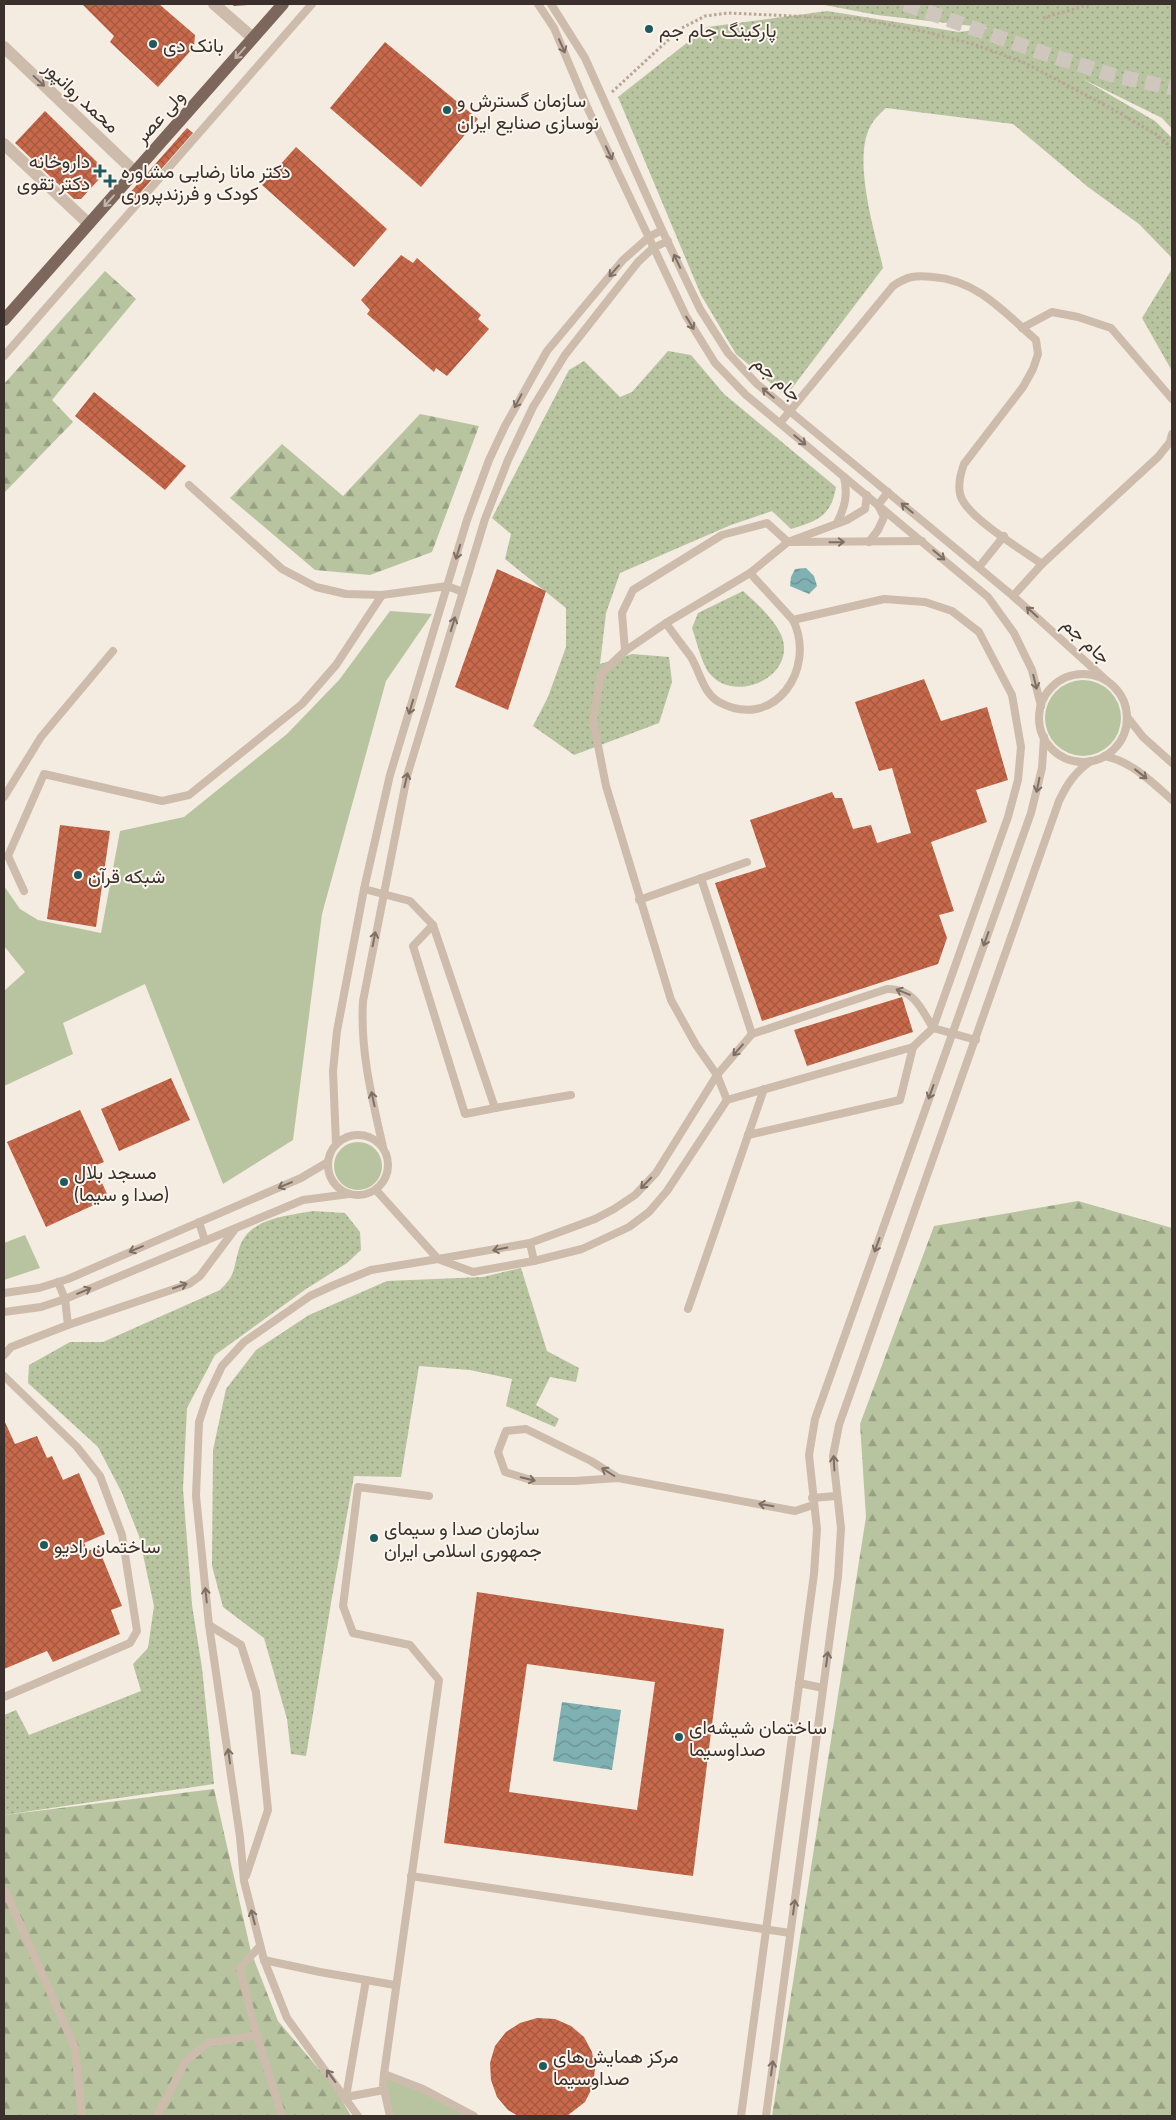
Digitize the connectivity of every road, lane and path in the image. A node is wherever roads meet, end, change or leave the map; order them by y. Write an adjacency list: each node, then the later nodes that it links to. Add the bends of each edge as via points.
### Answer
1 (214, 4): 8 (street)
2 (284, 4): 8 (main road, ولی عصر)
3 (312, 4): 23 (lane)
4 (538, 4): 16 (lane, جام جم, one-way to 16, via 554,28 588,109)
5 (551, 4): 10 (lane, جام جم, via 585,58)
6 (1091, 4): 7 (path)
7 (1043, 18)
8 (253, 38): 13 (main road, ولی عصر, one-way to 13)
9 (4, 47): 13 (street, محمد روانپور, one-way to 13)
10 (603, 101): 12 (path, via 680,30 705,16 728,13 859,19 976,45 1024,63 1123,115); 15 (lane, جام جم)
11 (4, 144): 14 (street)
12 (1172, 148)
13 (135, 172): 14 (main road, ولی عصر, one-way to 14)
14 (89, 224): 19 (main road, ولی عصر)
15 (662, 230): 16 (lane); 17 (lane, جام جم)
16 (649, 237): 18 (lane, جام جم); 21 (lane, one-way to 21, via 623,260)
17 (668, 241): 18 (lane); 25 (lane, جام جم, one-way to 17, via 757,384 728,353 700,309)
18 (653, 248): 22 (lane, via 594,316); 26 (lane, جام جم, one-way to 26, via 686,316 715,363)
19 (4, 320)
20 (1022, 328): 24 (lane, via 1052,312 1111,328); 25 (lane, via 981,292 957,281 912,275 893,286); 34 (lane, via 1036,340 1038,354 1034,369 964,464 960,476 963,501 979,518)
21 (553, 343): 22 (lane); 41 (lane, one-way to 41, via 533,374 489,460)
22 (566, 355): 42 (lane, via 533,407 508,460 485,519)
23 (4, 356)
24 (1172, 400)
25 (790, 411): 26 (lane); 30 (lane, جام جم)
26 (780, 423): 28 (lane, جام جم, one-way to 28)
27 (1172, 434): 38 (lane, via 1158,457)
28 (844, 477): 31 (lane, جام جم); 33 (lane, via 845,505)
29 (189, 486): 43 (lane, via 282,569 316,587 346,594)
30 (888, 492): 32 (lane); 39 (lane, جام جم, one-way to 30)
31 (867, 495): 32 (lane, جام جم); 33 (lane, via 864,509)
32 (878, 505): 35 (lane, جام جم); 37 (lane, via 884,517)
33 (837, 523): 36 (lane)
34 (1004, 536): 38 (lane); 39 (lane)
35 (922, 541): 37 (lane); 50 (lane, جام جم, one-way to 50, via 988,597 1014,633 1032,670)
36 (788, 542): 37 (lane, one-way to 37); 40 (lane); 48 (lane, via 767,523 722,535 633,590 622,613)
37 (869, 542)
38 (1042, 564): 44 (lane)
39 (978, 567): 44 (lane, جام جم)
40 (750, 573): 45 (lane); 46 (lane)
41 (448, 586): 42 (lane); 43 (lane); 60 (lane, one-way to 60, via 390,775)
42 (463, 592): 62 (lane, one-way to 42, via 407,776)
43 (382, 595): 61 (lane, via 336,665 302,704 189,795 162,801 44,774 8,856)
44 (1014, 596): 49 (lane, جام جم, one-way to 44)
45 (793, 620): 46 (lane, via 801,644 796,670 788,688 775,702 744,708 732,707 708,693 692,659); 65 (lane, via 884,599 925,602 952,612 979,632 1012,695 1021,747 1018,780 1008,817)
46 (666, 623): 48 (lane)
47 (113, 651): 56 (lane, via 42,737)
48 (625, 651): 63 (lane, via 601,674 593,720 606,786)
49 (1106, 680): 50 (lane, via 1090,674 1062,678 1050,688); 51 (lane, via 1125,703)
50 (1041, 706): 52 (lane, via 1039,721)
51 (1128, 718): 53 (lane, via 1122,740); 55 (lane, via 1143,737)
52 (1044, 737): 54 (lane, via 1061,756); 66 (lane, one-way to 66, via 1031,813)
53 (1105, 756): 54 (lane); 57 (lane, one-way to 57, via 1129,765)
54 (1091, 761): 68 (lane, via 1078,770 1059,801)
55 (1172, 763)
56 (5, 791)
57 (1172, 800)
58 (747, 862): 59 (lane)
59 (701, 878): 63 (lane); 67 (lane)
60 (364, 889): 62 (lane); 76 (lane, via 337,1031 333,1071)
61 (24, 891)
62 (383, 893): 64 (lane, via 410,901); 77 (lane, one-way to 62, via 366,1067 362,1024 363,1001)
63 (639, 900): 70 (lane, via 671,1000)
64 (433, 925): 74 (lane); 74 (lane, via 413,946 465,1114)
65 (933, 1028): 66 (lane); 67 (lane, one-way to 67, via 916,1000 898,988); 69 (lane)
66 (952, 1032): 68 (lane); 98 (lane, one-way to 98, via 815,1419 809,1455)
67 (752, 1034): 70 (lane, one-way to 70)
68 (976, 1040): 97 (lane, one-way to 68, via 834,1456 838,1425)
69 (914, 1047): 71 (lane); 75 (lane, via 900,1100)
70 (717, 1075): 73 (lane); 84 (lane, one-way to 84, via 675,1146 656,1173 634,1195 614,1210)
71 (764, 1089): 73 (lane); 75 (lane)
72 (571, 1095): 74 (lane)
73 (727, 1100): 86 (lane, via 681,1173 649,1212 604,1240)
74 (495, 1108)
75 (748, 1135): 90 (lane)
76 (336, 1144): 77 (lane, via 360,1135 377,1141); 78 (lane)
77 (383, 1147): 79 (lane, via 389,1165 383,1183)
78 (328, 1162): 80 (lane, via 333,1182); 81 (lane, one-way to 81, via 301,1178)
79 (376, 1190): 80 (lane, via 368,1194); 85 (lane)
80 (349, 1194): 82 (lane, via 303,1200)
81 (199, 1222): 83 (lane); 87 (lane, one-way to 87)
82 (237, 1227): 83 (lane); 92 (lane, one-way to 82, via 189,1284 200,1276)
83 (205, 1241): 89 (lane, one-way to 83)
84 (530, 1243): 85 (lane, one-way to 85); 86 (lane)
85 (438, 1259): 86 (lane, via 473,1272); 99 (lane, one-way to 85, via 196,1496 196,1460 200,1422 222,1366 244,1342 310,1296 372,1270)
86 (534, 1261)
87 (58, 1282): 88 (lane); 89 (lane)
88 (4, 1293)
89 (65, 1299): 91 (lane, via 41,1307); 92 (lane)
90 (688, 1308)
91 (4, 1312)
92 (68, 1325): 93 (lane, via 11,1347)
93 (4, 1356)
94 (4, 1376): 102 (lane, via 77,1447 100,1476 122,1535 137,1631 130,1643)
95 (618, 1478): 95 (lane, one-way to 95, via 526,1429 506,1431 498,1452 505,1472 534,1480 575,1482); 98 (lane, one-way to 95, via 796,1511)
96 (429, 1496): 103 (lane, via 358,1487 343,1606 353,1634 410,1644 439,1680)
97 (836, 1496): 98 (lane); 101 (lane, one-way to 97, via 838,1577 841,1528)
98 (813, 1501): 100 (lane, via 817,1528 814,1574)
99 (210, 1625): 104 (lane, one-way to 99); 104 (lane, via 241,1645 256,1692 268,1810)
100 (799, 1683): 101 (lane); 106 (lane)
101 (823, 1688): 107 (lane, one-way to 101)
102 (4, 1697)
103 (411, 1876): 106 (lane); 111 (lane)
104 (244, 1881): 108 (lane, one-way to 104)
105 (4, 1888): 116 (lane, via 75,2048)
106 (766, 1929): 107 (lane); 122 (lane)
107 (790, 1933): 123 (lane, one-way to 107)
108 (260, 1946): 109 (lane); 112 (lane, via 240,1968)
109 (264, 1960): 110 (lane); 115 (lane, one-way to 109, via 287,2018)
110 (366, 1980): 111 (lane); 115 (lane)
111 (395, 1985): 113 (lane)
112 (257, 2035): 117 (lane, via 208,2043 186,2061); 118 (lane)
113 (384, 2074): 114 (lane); 121 (lane, via 423,2089)
114 (384, 2090): 115 (lane); 120 (lane)
115 (346, 2097): 119 (lane)
116 (82, 2116)
117 (157, 2116)
118 (282, 2116)
119 (358, 2116)
120 (390, 2116)
121 (474, 2116)
122 (741, 2116)
123 (766, 2116)

